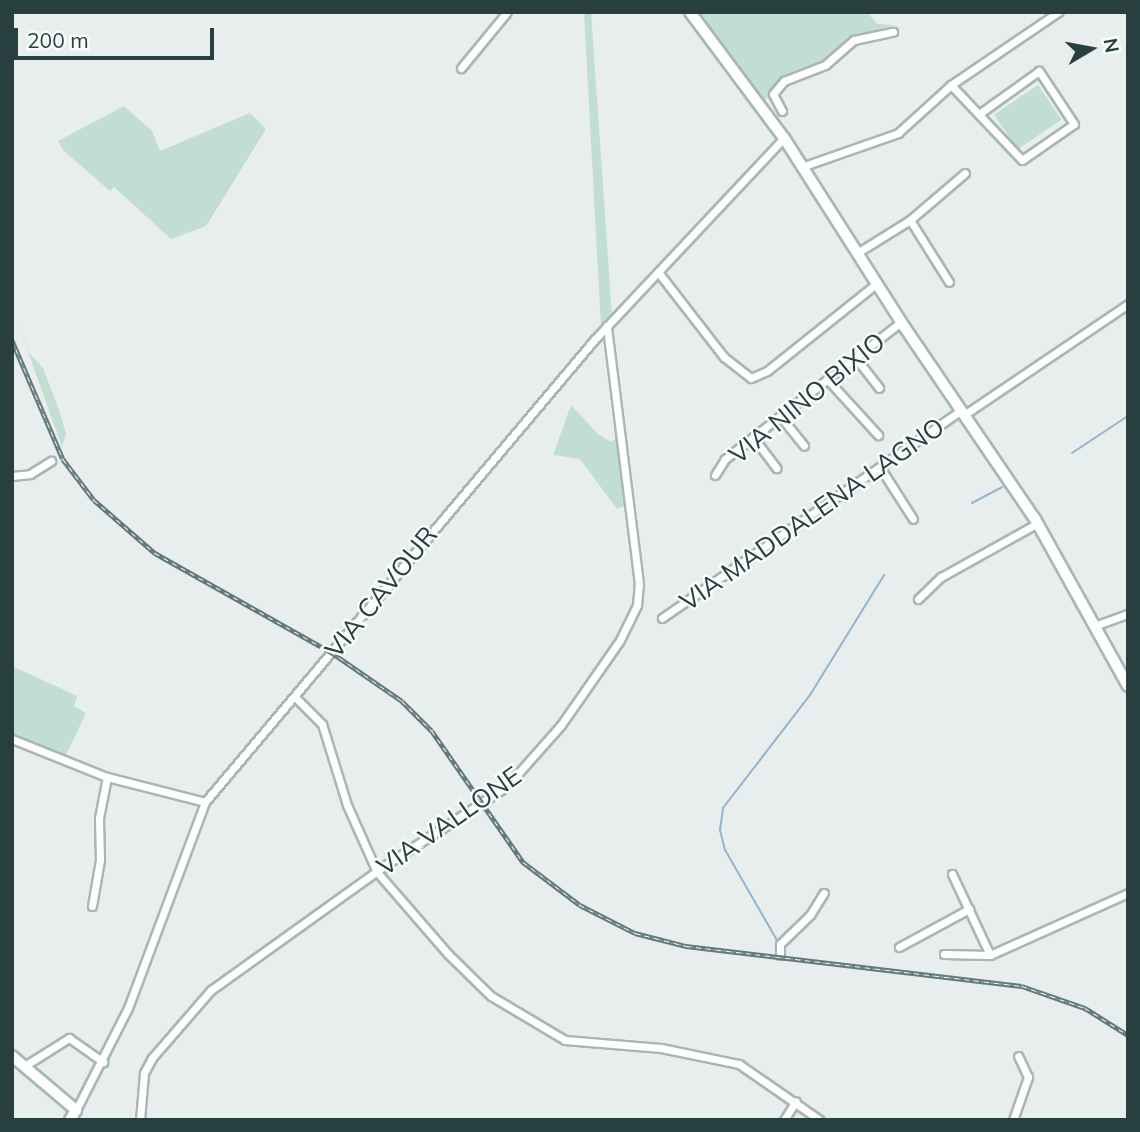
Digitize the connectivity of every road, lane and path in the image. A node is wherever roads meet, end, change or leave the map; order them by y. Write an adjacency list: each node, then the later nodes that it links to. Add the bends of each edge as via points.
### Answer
1 (507, 12): 5 (street)
2 (690, 12): 9 (main road)
3 (1058, 12): 6 (street)
4 (893, 32): 7 (street, via 854,40 825,65 784,81 773,94)
5 (461, 68)
6 (951, 85): 8 (street); 10 (street, via 898,133)
7 (782, 111)
8 (979, 114): 8 (street, via 1022,160 1074,124 1039,71)
9 (784, 138): 10 (main road); 14 (street, VIA CAVOUR)
10 (804, 166): 13 (main road)
11 (965, 173): 12 (street)
12 (911, 220): 13 (street); 15 (street)
13 (858, 253): 16 (main road)
14 (658, 272): 16 (street, via 724,357 751,378 767,371); 19 (street, VIA CAVOUR)
15 (949, 282)
16 (876, 284): 18 (main road)
17 (1128, 304): 23 (street, VIA MADDALENA LAGNO)
18 (901, 322): 20 (street, VIA NINO BIXIO); 23 (main road)
19 (607, 326): 40 (street, VIA CAVOUR, via 366,606); 44 (street, VIA VALLONE, via 637,547 639,584 632,618 596,679 519,775)
20 (855, 357): 21 (street, VIA NINO BIXIO); 22 (street)
21 (827, 379): 24 (street, VIA NINO BIXIO); 25 (street)
22 (879, 388)
23 (962, 412): 30 (street, VIA MADDALENA LAGNO); 34 (main road)
24 (780, 416): 26 (street, VIA NINO BIXIO); 27 (street)
25 (878, 435)
26 (753, 437): 29 (street); 31 (street, VIA NINO BIXIO, via 725,459)
27 (804, 446)
28 (51, 461): 32 (street, via 30,474)
29 (776, 468)
30 (881, 469): 33 (street); 37 (street, VIA MADDALENA LAGNO)
31 (715, 475)
32 (12, 476)
33 (913, 519)
34 (1038, 523): 35 (street, via 941,577); 38 (main road)
35 (918, 599)
36 (1128, 614): 38 (street)
37 (662, 618)
38 (1097, 625): 39 (main road)
39 (1128, 687)
40 (296, 698): 43 (street, VIA CAVOUR); 44 (street, via 322,724 347,806)
41 (12, 739): 42 (street)
42 (107, 777): 43 (street); 48 (street)
43 (205, 802): 56 (street, VIA CAVOUR, via 144,971)
44 (377, 872): 58 (street, via 464,971 525,1019 565,1040 661,1048 739,1064); 61 (street, VIA VALLONE, via 237,969 198,1002 160,1044 144,1073)
45 (952, 874): 49 (street)
46 (824, 893): 52 (street, via 810,915 779,944)
47 (1128, 893): 53 (street)
48 (92, 906)
49 (968, 909): 50 (street); 53 (street)
50 (899, 947)
51 (944, 954): 53 (street)
52 (780, 955)
53 (990, 955)
54 (12, 1056): 57 (main road)
55 (1018, 1056): 64 (street, via 1028,1077)
56 (103, 1062): 57 (street, via 69,1038); 59 (street, VIA CAVOUR)
57 (26, 1065): 59 (main road)
58 (796, 1101): 62 (street); 63 (street)
59 (76, 1110): 60 (main road)
60 (70, 1120)
61 (140, 1120)
62 (784, 1120)
63 (820, 1120)
64 (1013, 1120)

